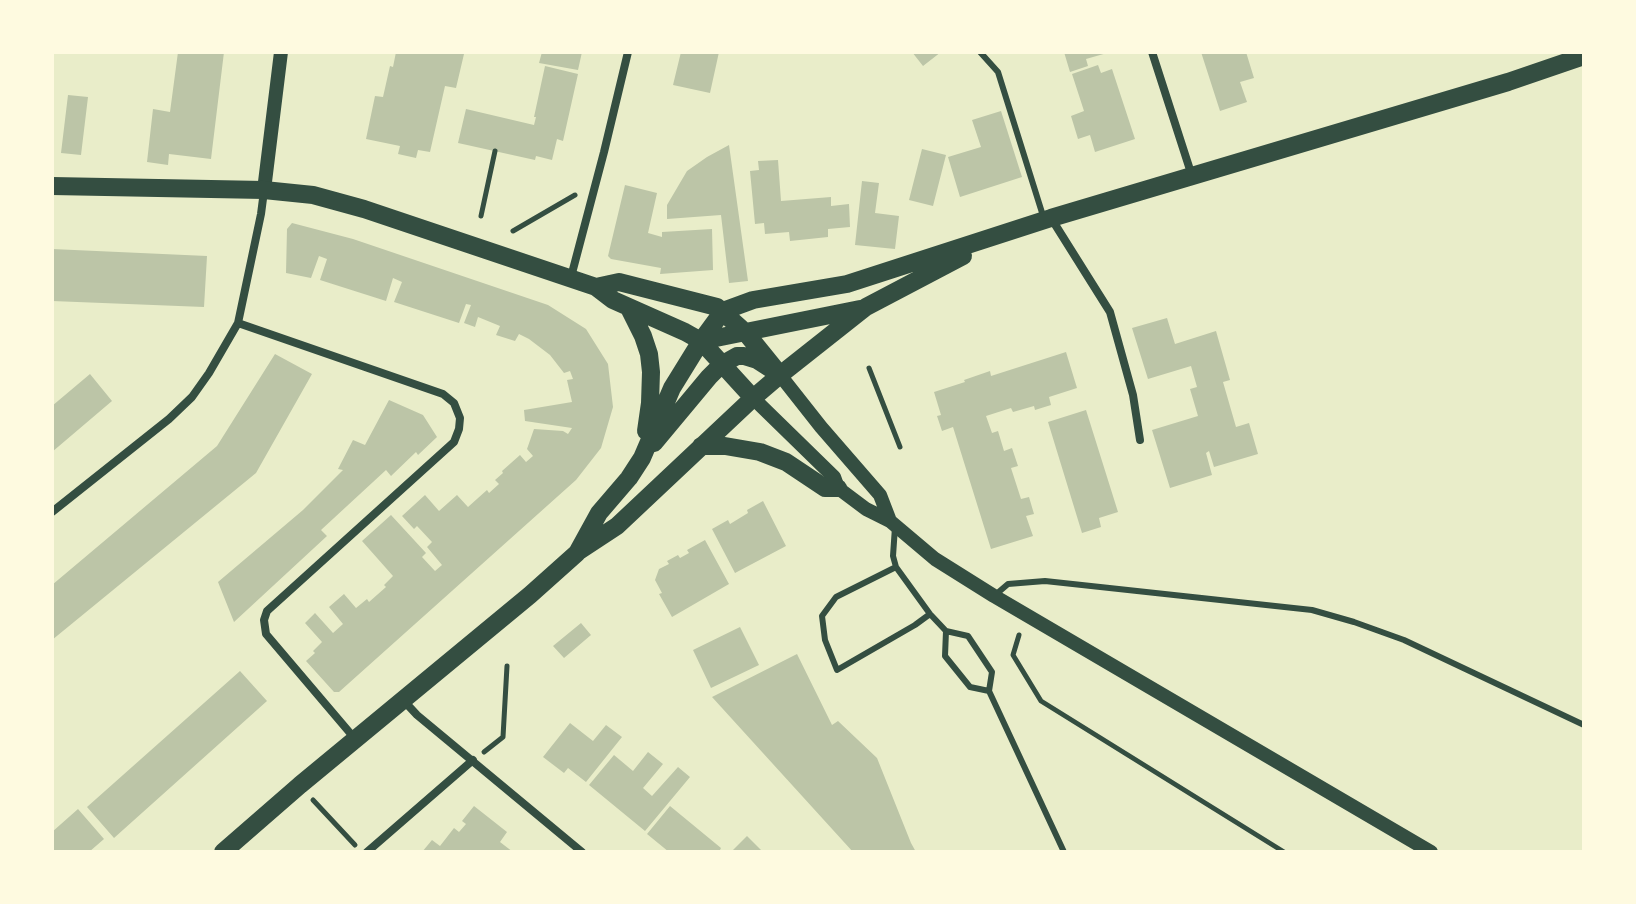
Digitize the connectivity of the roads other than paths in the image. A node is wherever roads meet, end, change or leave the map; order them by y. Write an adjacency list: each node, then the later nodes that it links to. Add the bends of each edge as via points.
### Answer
1 (281, 52): 8 (street)
2 (628, 52): 11 (street)
3 (980, 52): 9 (lane, via 998,72)
4 (1152, 52): 6 (street)
5 (1584, 56): 6 (main road)
6 (1192, 176): 9 (main road)
7 (52, 186): 8 (main road)
8 (264, 190): 11 (main road, via 313,195 364,209); 16 (street)
9 (1048, 219): 10 (main road); 22 (street, via 1110,312)
10 (1004, 233): 13 (main road); 15 (main road, via 847,284 753,300)
11 (571, 277): 12 (main road)
12 (596, 287): 14 (main road); 15 (main road, via 619,282)
13 (866, 307): 17 (main road); 20 (main road)
14 (629, 308): 18 (main road); 24 (main road, via 643,336 651,372)
15 (723, 311): 17 (main road); 18 (main road)
16 (238, 323): 26 (street, via 192,397); 36 (street, via 443,394 460,418 454,442 267,611 264,620 266,634)
17 (746, 333): 18 (main road); 20 (main road)
18 (701, 341): 19 (main road); 24 (main road, via 672,388)
19 (721, 365): 20 (main road, via 744,356); 21 (main road); 24 (main road)
20 (780, 375): 21 (main road); 27 (street, via 880,495)
21 (753, 398): 23 (main road); 25 (street, via 834,477)
22 (1140, 440)
23 (701, 446): 25 (main road, via 760,452 825,488); 28 (main road, via 617,526)
24 (642, 458): 28 (main road, via 599,513)
25 (838, 488): 27 (street)
26 (52, 512)
27 (892, 523): 29 (lane); 30 (street, via 935,559)
28 (577, 553): 34 (main road)
29 (896, 567): 31 (lane); 31 (lane, via 836,597 822,616 837,670)
30 (994, 596): 35 (lane, via 1008,584 1045,581 1312,610 1404,640); 42 (street)
31 (930, 614): 32 (lane)
32 (946, 631): 33 (lane, via 945,656 970,687); 33 (lane, via 968,636 992,672)
33 (989, 691): 41 (lane)
34 (404, 701): 36 (main road); 37 (street)
35 (1584, 725)
36 (356, 740): 38 (main road)
37 (473, 760): 39 (street); 40 (street)
38 (223, 852)
39 (367, 852)
40 (582, 852)
41 (1064, 852)
42 (1431, 852)

